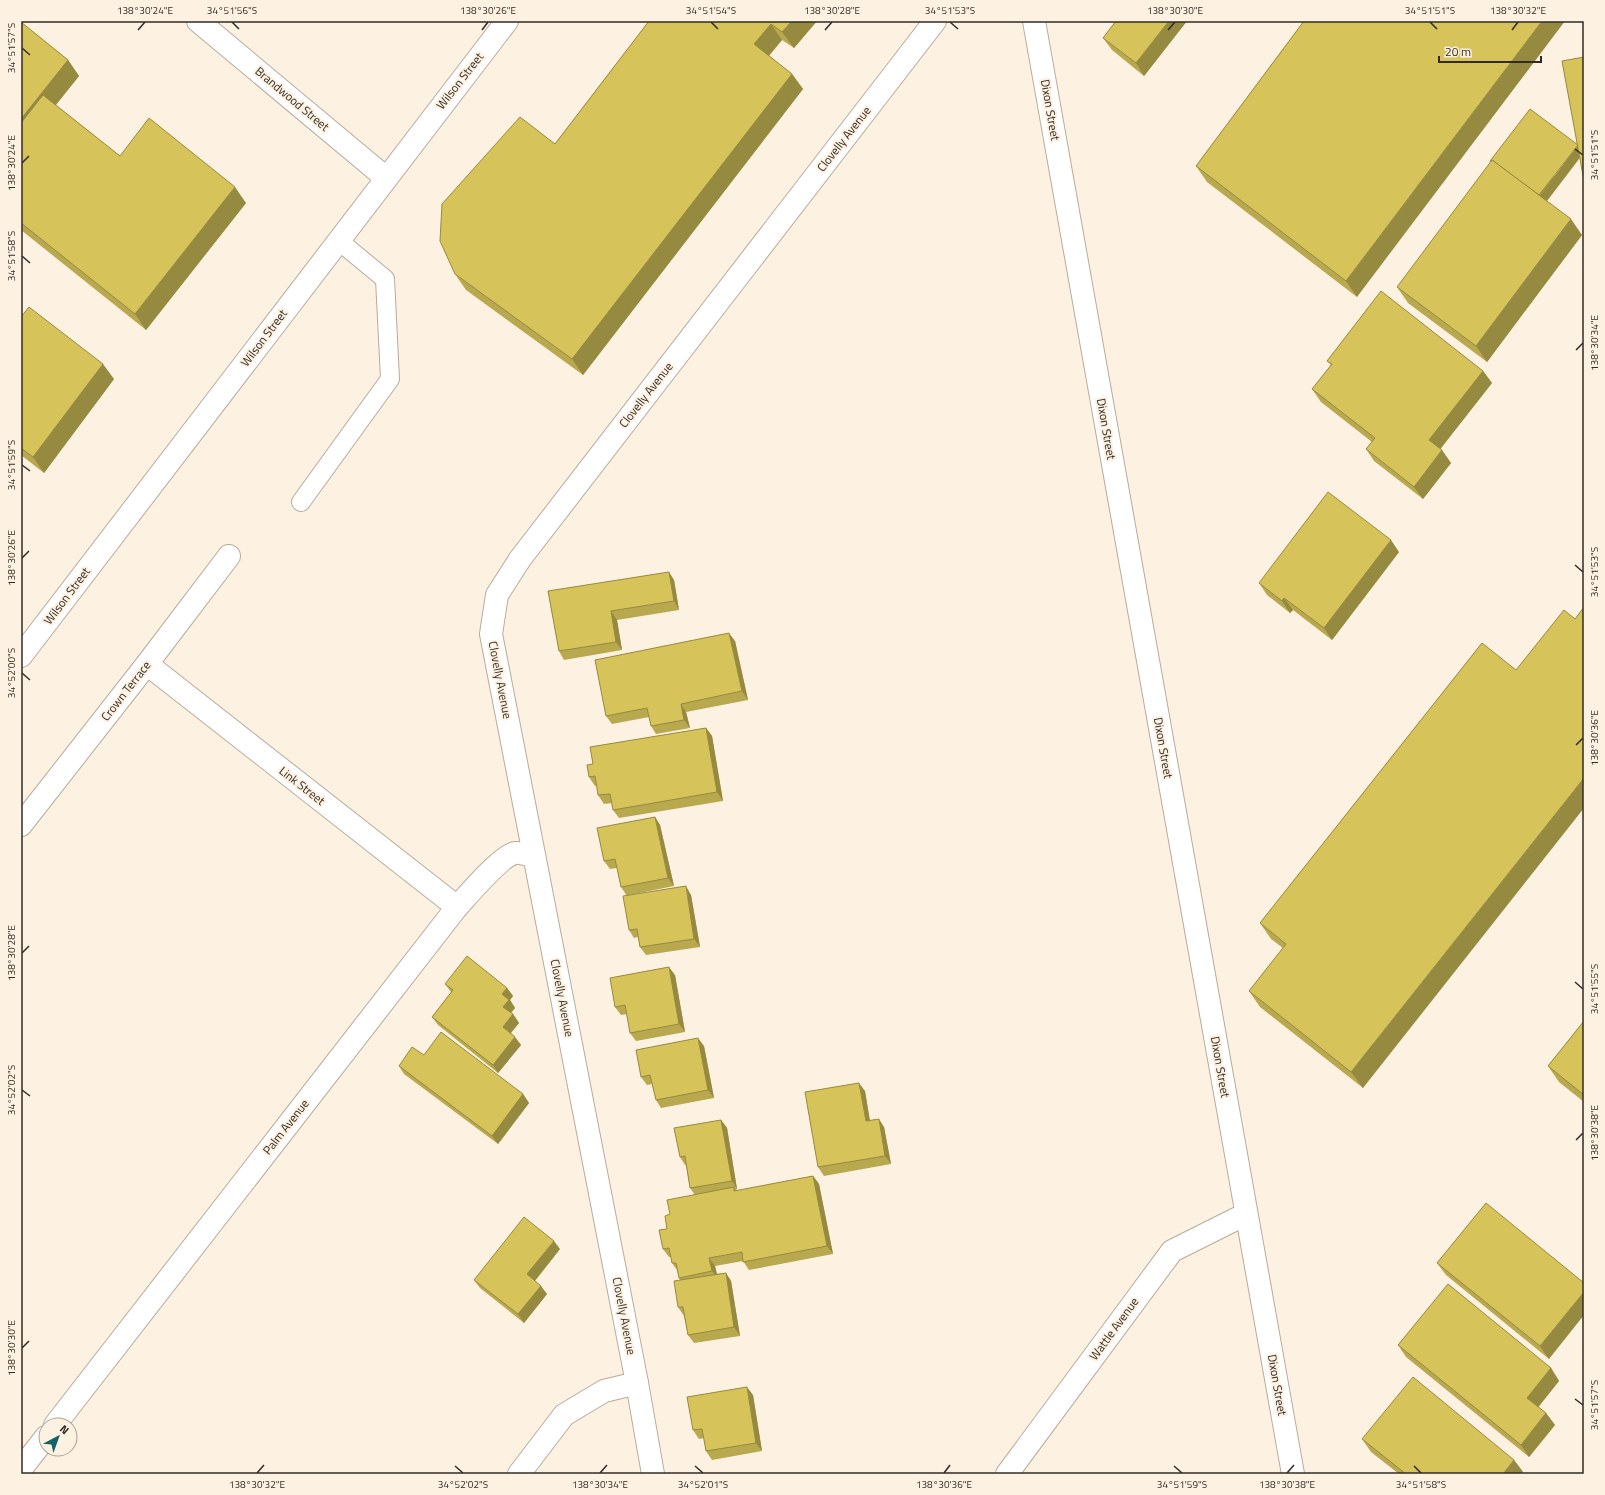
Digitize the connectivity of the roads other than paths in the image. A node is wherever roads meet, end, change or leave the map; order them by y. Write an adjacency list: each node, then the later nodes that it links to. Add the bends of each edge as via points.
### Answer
1 (198, 21): 5 (street, Brandwood Street)
2 (506, 21): 5 (street, Wilson Street)
3 (935, 21): 12 (street, Clovelly Avenue, via 525,553 496,595 491,634)
4 (1034, 21): 14 (street, Dixon Street)
5 (386, 178): 6 (street, Wilson Street)
6 (339, 241): 7 (lane, via 385,279 390,379); 9 (street, Wilson Street)
7 (301, 502)
8 (229, 556): 10 (street, Crown Terrace)
9 (21, 656)
10 (147, 664): 11 (street, Crown Terrace); 13 (street, Link Street)
11 (21, 826)
12 (534, 856): 13 (street, Palm Avenue, via 515,853 496,866); 15 (street, Clovelly Avenue)
13 (457, 907): 16 (street, Palm Avenue)
14 (1246, 1214): 21 (street, Wattle Avenue, via 1172,1251); 22 (street, Dixon Street)
15 (637, 1383): 19 (street, via 604,1391 564,1415); 20 (street, Clovelly Avenue)
16 (61, 1417)
17 (38, 1447): 18 (street)
18 (21, 1469)
19 (519, 1474)
20 (653, 1474)
21 (1007, 1474)
22 (1292, 1474)

